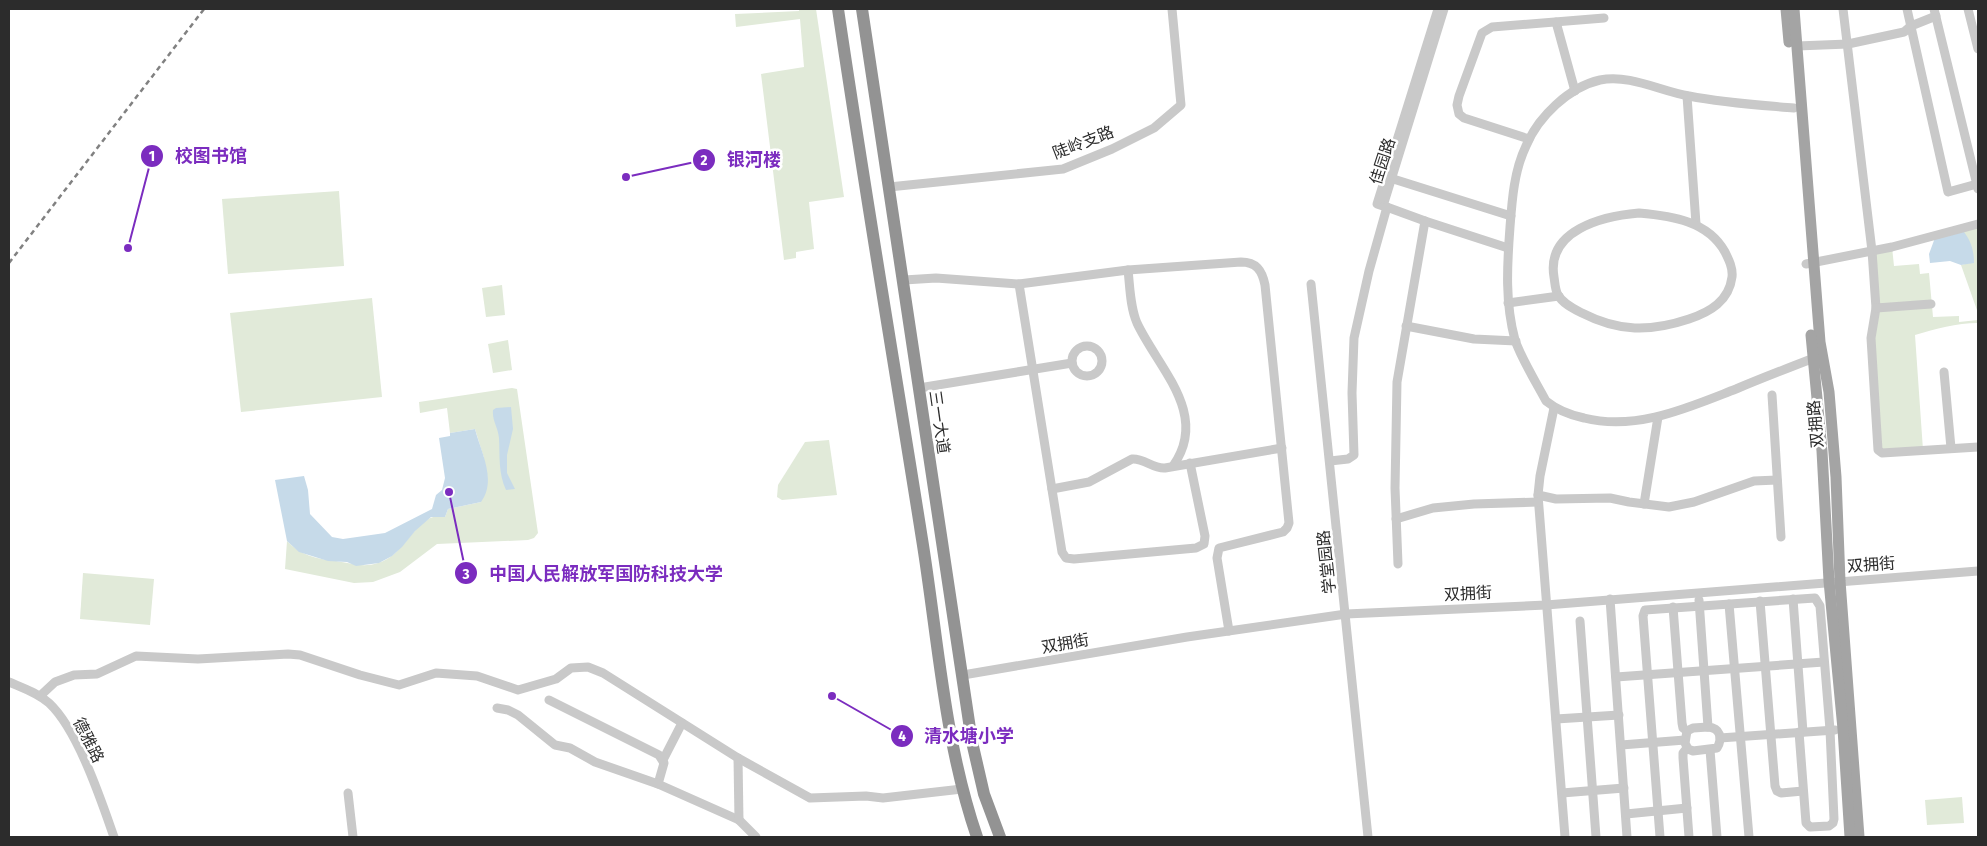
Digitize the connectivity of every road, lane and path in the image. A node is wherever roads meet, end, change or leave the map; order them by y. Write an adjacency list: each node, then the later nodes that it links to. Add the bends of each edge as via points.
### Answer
1 (838, 9): 112 (highway, via 951,738)
2 (862, 9): 24 (highway, 三一大道)
3 (1172, 9): 24 (street, 陡岭支路, via 1181,105 1154,128 1062,170)
4 (1438, 9): 22 (street, 佳园路)
5 (1444, 9): 22 (street, 佳园路)
6 (1786, 9): 20 (main road, 双拥路)
7 (1794, 9): 16 (main road, 双拥路)
8 (1843, 9): 15 (street)
9 (1907, 9): 14 (street)
10 (1968, 9): 17 (street)
11 (1935, 12): 14 (street); 23 (street)
12 (1604, 18): 13 (street)
13 (1556, 22): 18 (street); 21 (street, via 1484,30 1457,105 1459,114 1464,118)
14 (1911, 26): 15 (street, via 1904,32); 23 (street, via 1948,192)
15 (1848, 44): 16 (street); 31 (street)
16 (1797, 46): 32 (main road, 双拥路)
17 (1978, 49)
18 (1575, 90): 19 (street, via 1589,83 1617,79); 21 (street, via 1544,118)
19 (1687, 96): 20 (street, via 1733,104); 28 (street)
20 (1794, 108): 32 (main road, 双拥路)
21 (1529, 139): 26 (street, via 1518,167)
22 (1389, 178): 25 (street, 佳园路); 26 (street)
23 (1978, 186)
24 (889, 187): 34 (highway, 三一大道)
25 (1385, 207): 27 (street); 54 (street, 佳园路, via 1354,338 1354,455 1348,460)
26 (1511, 216): 30 (street)
27 (1425, 222): 30 (street); 41 (street)
28 (1696, 224): 37 (street, via 1652,214 1627,214 1603,219 1572,232 1556,252 1552,268); 37 (street, via 1720,244 1732,272 1724,299 1713,309 1662,327 1628,328 1590,317 1573,309)
29 (1978, 224): 31 (street)
30 (1508, 248): 38 (street)
31 (1872, 251): 32 (street); 40 (street)
32 (1810, 263): 43 (main road, 双拥路); 67 (main road, 双拥路, via 1830,402 1836,477)
33 (1128, 270): 35 (street); 52 (street, via 1241,262 1255,264 1265,285); 56 (street, via 1138,324 1174,384 1182,404 1184,446)
34 (904, 280): 35 (street, via 936,278); 47 (highway, 三一大道)
35 (1019, 284): 45 (street)
36 (1311, 284): 54 (street, 学堂园路)
37 (1559, 296): 38 (street)
38 (1508, 303): 42 (street)
39 (1931, 304): 40 (street)
40 (1876, 308): 53 (street, via 1871,338 1879,452)
41 (1406, 326): 42 (street, via 1474,339); 61 (street, via 1397,382)
42 (1516, 341): 49 (street, via 1539,389)
43 (1814, 358): 50 (street); 67 (main road, 双拥路)
44 (1072, 363): 45 (street)
45 (1033, 370): 47 (street); 58 (street)
46 (1944, 372): 53 (street)
47 (919, 388): 86 (highway, 三一大道)
48 (1772, 396): 57 (street)
49 (1554, 408): 50 (street, via 1608,422); 59 (street)
50 (1658, 417): 60 (street)
51 (1978, 446): 53 (street)
52 (1282, 448): 55 (street); 64 (street, via 1289,516 1287,528 1283,532 1223,546)
53 (1951, 448)
54 (1330, 461): 76 (street, 学堂园路)
55 (1190, 463): 56 (street); 63 (street)
56 (1174, 466): 58 (street, via 1160,468 1132,459 1089,482)
57 (1777, 480): 60 (street, via 1754,481 1681,506); 62 (street)
58 (1052, 489): 63 (street, via 1062,552 1066,558 1196,548)
59 (1538, 498): 60 (street, via 1610,498); 61 (street, via 1433,508); 73 (street)
60 (1644, 504)
61 (1396, 519): 65 (street)
62 (1781, 537)
63 (1204, 544): 64 (street)
64 (1217, 552): 78 (street)
65 (1398, 564)
66 (1978, 571): 67 (street, 双拥街)
67 (1835, 581): 68 (street, 双拥街); 98 (main road, 双拥路)
68 (1698, 592): 70 (street, 双拥街); 74 (street)
69 (1794, 599): 71 (street); 79 (street, via 1815,598 1820,602); 80 (street)
70 (1610, 600): 73 (street, 双拥街); 87 (street)
71 (1760, 602): 72 (street); 81 (street)
72 (1729, 604): 74 (street); 82 (street)
73 (1546, 605): 76 (street, 双拥街); 95 (street)
74 (1699, 605): 75 (street); 83 (street)
75 (1673, 607): 84 (street); 85 (street, via 1644,612)
76 (1346, 614): 78 (street, 双拥街); 129 (street, 学堂园路)
77 (1580, 621): 94 (street)
78 (1229, 631): 86 (street, 双拥街)
79 (1824, 662): 80 (street); 99 (street)
80 (1798, 664): 81 (street); 100 (street)
81 (1766, 666): 82 (street); 101 (street)
82 (1734, 669): 83 (street); 102 (street)
83 (1704, 671): 84 (street); 97 (street)
84 (1677, 672): 85 (street); 104 (street)
85 (1647, 675): 87 (street); 105 (street)
86 (962, 676): 128 (highway, 三一大道, via 982,785)
87 (1616, 677): 93 (street)
88 (9, 682): 90 (street, 德雅路)
89 (9, 689): 122 (street, 德雅路, via 42,704 56,719 75,750)
90 (40, 696): 96 (street, via 55,682 74,675 97,674 136,656 198,659 288,654 399,686 436,673 477,676 518,690 556,679 571,668 588,667 603,673); 123 (street, 德雅路, via 55,709 75,740)
91 (549, 700): 109 (street)
92 (497, 708): 110 (street, via 518,715 555,745 570,748 596,762)
93 (1619, 715): 94 (street); 106 (street)
94 (1587, 717): 95 (street); 113 (street)
95 (1556, 719): 116 (street)
96 (682, 723): 108 (street); 109 (street)
97 (1708, 727): 103 (street, via 1715,728); 104 (street, via 1693,728)
98 (1847, 729): 99 (street); 137 (main road, 双拥路); 138 (main road, 双拥路)
99 (1830, 730): 100 (street); 114 (street, via 1834,819 1831,824 1808,826)
100 (1801, 732): 101 (street); 114 (street)
101 (1771, 734): 102 (street); 114 (street, via 1776,789 1782,793)
102 (1740, 736): 103 (street); 136 (street)
103 (1720, 738): 107 (street, via 1717,748)
104 (1686, 740): 105 (street); 107 (street, via 1693,751); 117 (street, via 1683,758)
105 (1652, 742): 106 (street); 118 (street)
106 (1621, 744): 111 (street)
107 (1710, 750): 135 (street)
108 (738, 758): 112 (street, via 810,798 883,798); 121 (street)
109 (664, 760): 110 (street)
110 (658, 784): 121 (street)
111 (1624, 788): 113 (street); 119 (street)
112 (962, 789): 120 (highway)
113 (1592, 791): 116 (street); 131 (street)
114 (1803, 791)
115 (348, 793): 124 (street)
116 (1562, 793): 130 (street)
117 (1687, 808): 118 (street); 134 (street)
118 (1658, 811): 119 (street); 133 (street)
119 (1626, 814): 132 (street)
120 (971, 819): 126 (highway); 127 (highway)
121 (739, 820): 125 (street)
122 (110, 837)
123 (114, 837)
124 (353, 837)
125 (756, 837)
126 (971, 837)
127 (977, 837)
128 (1000, 837)
129 (1368, 837)
130 (1565, 837)
131 (1596, 837)
132 (1627, 837)
133 (1660, 837)
134 (1689, 837)
135 (1717, 837)
136 (1749, 837)
137 (1850, 837)
138 (1859, 837)

